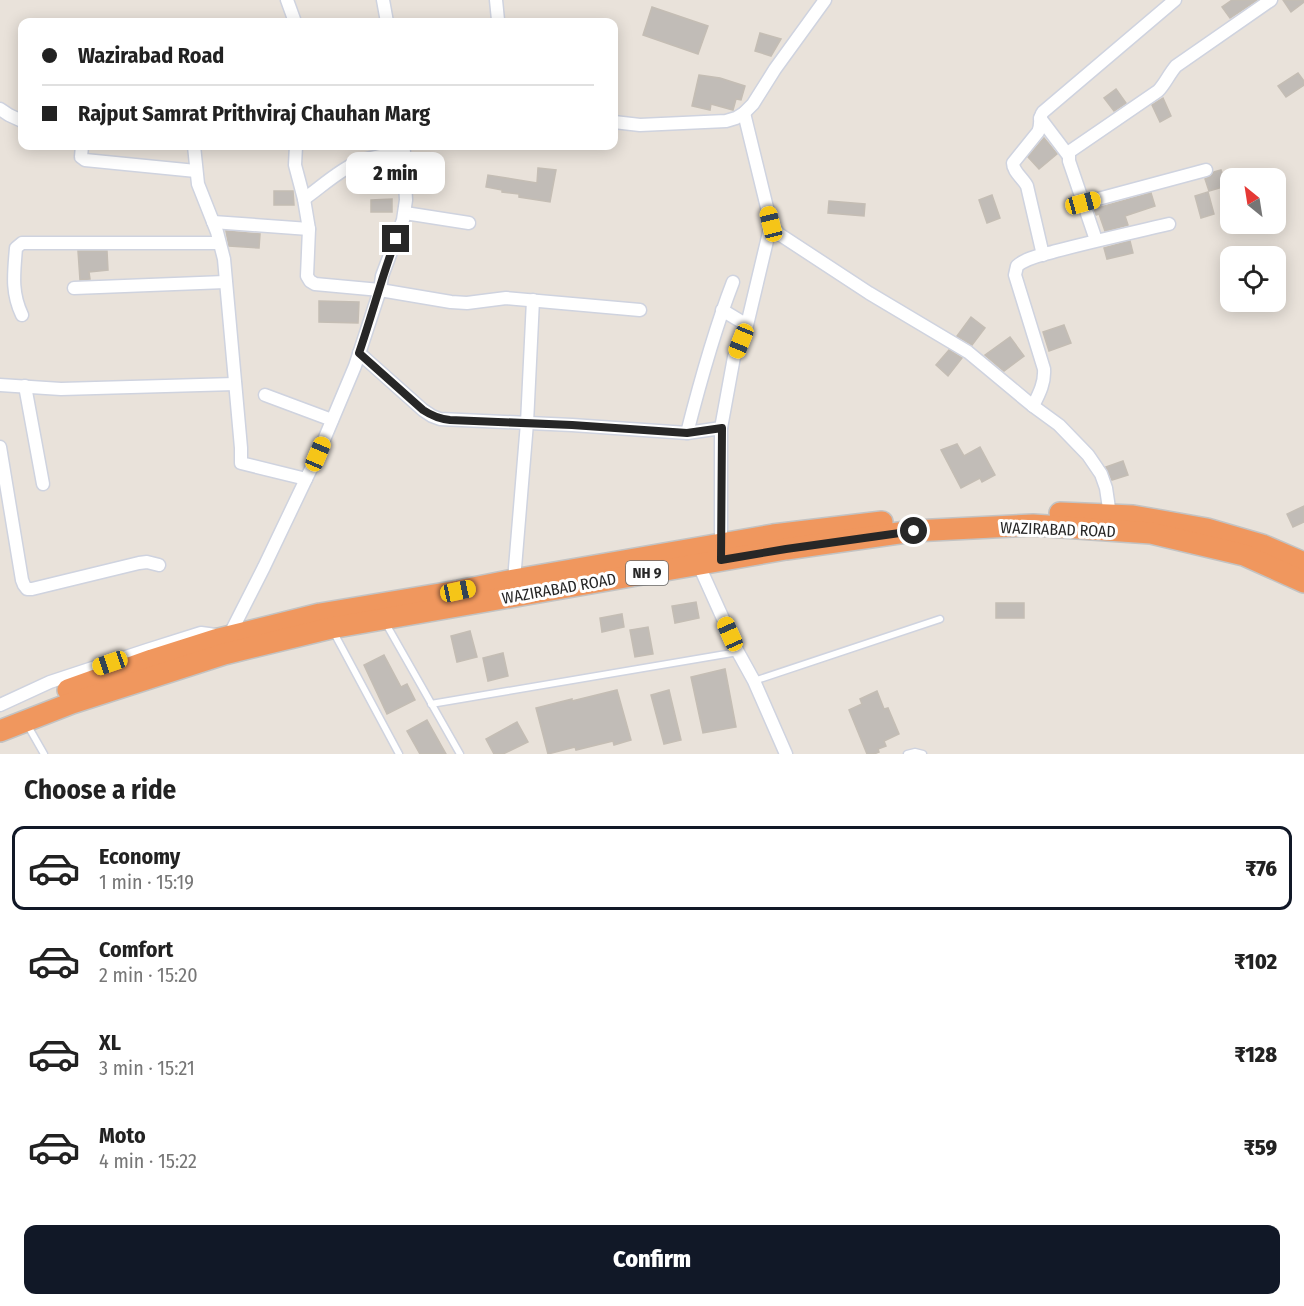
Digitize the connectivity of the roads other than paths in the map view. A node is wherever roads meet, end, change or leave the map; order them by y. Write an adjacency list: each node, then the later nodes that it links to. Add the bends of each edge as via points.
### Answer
1 (287, 0): 7 (street)
2 (382, 0): 8 (street)
3 (496, 0): 9 (street)
4 (825, 0): 11 (street)
5 (1175, 0): 12 (street)
6 (1271, 0): 20 (street, via 1176,66 1158,91 1072,148)
7 (294, 18)
8 (386, 18)
9 (498, 18)
10 (0, 109): 13 (street)
11 (744, 113): 14 (street, via 726,121); 28 (street)
12 (1040, 118): 20 (street); 33 (street, via 1038,132 1012,165 1027,186)
13 (18, 119)
14 (618, 122)
15 (82, 150): 22 (street, via 85,160)
16 (194, 150): 22 (street)
17 (296, 150): 23 (street, via 295,165)
18 (399, 150): 23 (street, via 358,161)
19 (403, 150): 25 (street)
20 (1068, 155): 24 (street)
21 (1206, 170): 24 (street)
22 (196, 171): 26 (street)
23 (304, 200): 30 (street)
24 (1083, 203): 31 (street)
25 (405, 213): 27 (street); 37 (street)
26 (213, 222): 30 (street); 32 (street)
27 (469, 223)
28 (771, 224): 42 (street); 48 (street, via 786,240 968,352)
29 (1169, 224): 31 (street)
30 (309, 229): 37 (street, via 310,281)
31 (1096, 240): 33 (street)
32 (219, 243): 34 (street); 41 (street, via 22,243 16,248 14,288)
33 (1043, 255): 48 (street, via 1020,263 1015,269 1044,369 1043,384)
34 (225, 282): 36 (street); 44 (street)
35 (733, 282): 40 (street)
36 (74, 288)
37 (380, 290): 38 (street, via 466,303 506,298); 43 (street)
38 (533, 300): 39 (street); 50 (street)
39 (640, 310)
40 (722, 310): 42 (street); 52 (street)
41 (22, 315)
42 (747, 325): 51 (street, via 734,357)
43 (359, 353): 49 (street); 50 (street, via 432,416)
44 (235, 384): 46 (street, via 61,389); 54 (street, via 241,463)
45 (0, 385): 46 (street)
46 (25, 386): 55 (street)
47 (265, 395): 49 (street)
48 (1033, 406): 56 (street, via 1059,425 1088,455 1101,474)
49 (332, 420): 54 (street)
50 (527, 423): 52 (street); 61 (street)
51 (722, 428): 52 (street); 57 (street)
52 (687, 433)
53 (0, 447): 60 (street, via 22,580 27,589 139,563)
54 (306, 479): 66 (street)
55 (43, 483)
56 (1110, 515): 57 (highway, WAZIRABAD ROAD / NH 9, via 1024,512 876,522 773,535); 59 (highway, WAZIRABAD ROAD / NH 9, via 1207,529 1262,544)
57 (721, 552): 58 (highway, WAZIRABAD ROAD / NH 9); 62 (highway, WAZIRABAD ROAD / NH 9, via 786,549 914,531 1033,525 1151,533 1244,555)
58 (695, 557): 61 (highway, WAZIRABAD ROAD / NH 9); 64 (highway, WAZIRABAD ROAD / NH 9); 67 (street)
59 (1304, 563)
60 (159, 565)
61 (514, 580): 66 (highway, WAZIRABAD ROAD / NH 9, via 320,614)
62 (1304, 582)
63 (940, 618): 68 (lane)
64 (383, 619): 65 (highway, WAZIRABAD ROAD / NH 9); 69 (lane)
65 (331, 628): 66 (highway, WAZIRABAD ROAD / NH 9); 75 (lane)
66 (232, 644): 70 (street, via 201,633 50,682); 71 (highway, WAZIRABAD ROAD / NH 9, via 152,660); 72 (highway, WAZIRABAD ROAD / NH 9)
67 (738, 652): 68 (street); 69 (lane)
68 (754, 681): 77 (street)
69 (431, 704): 76 (lane)
70 (0, 705)
71 (0, 718)
72 (26, 721): 73 (highway, WAZIRABAD ROAD / NH 9); 74 (lane)
73 (0, 731)
74 (44, 754)
75 (399, 754)
76 (460, 754)
77 (786, 754)
78 (908, 754): 79 (lane)
79 (923, 754)

